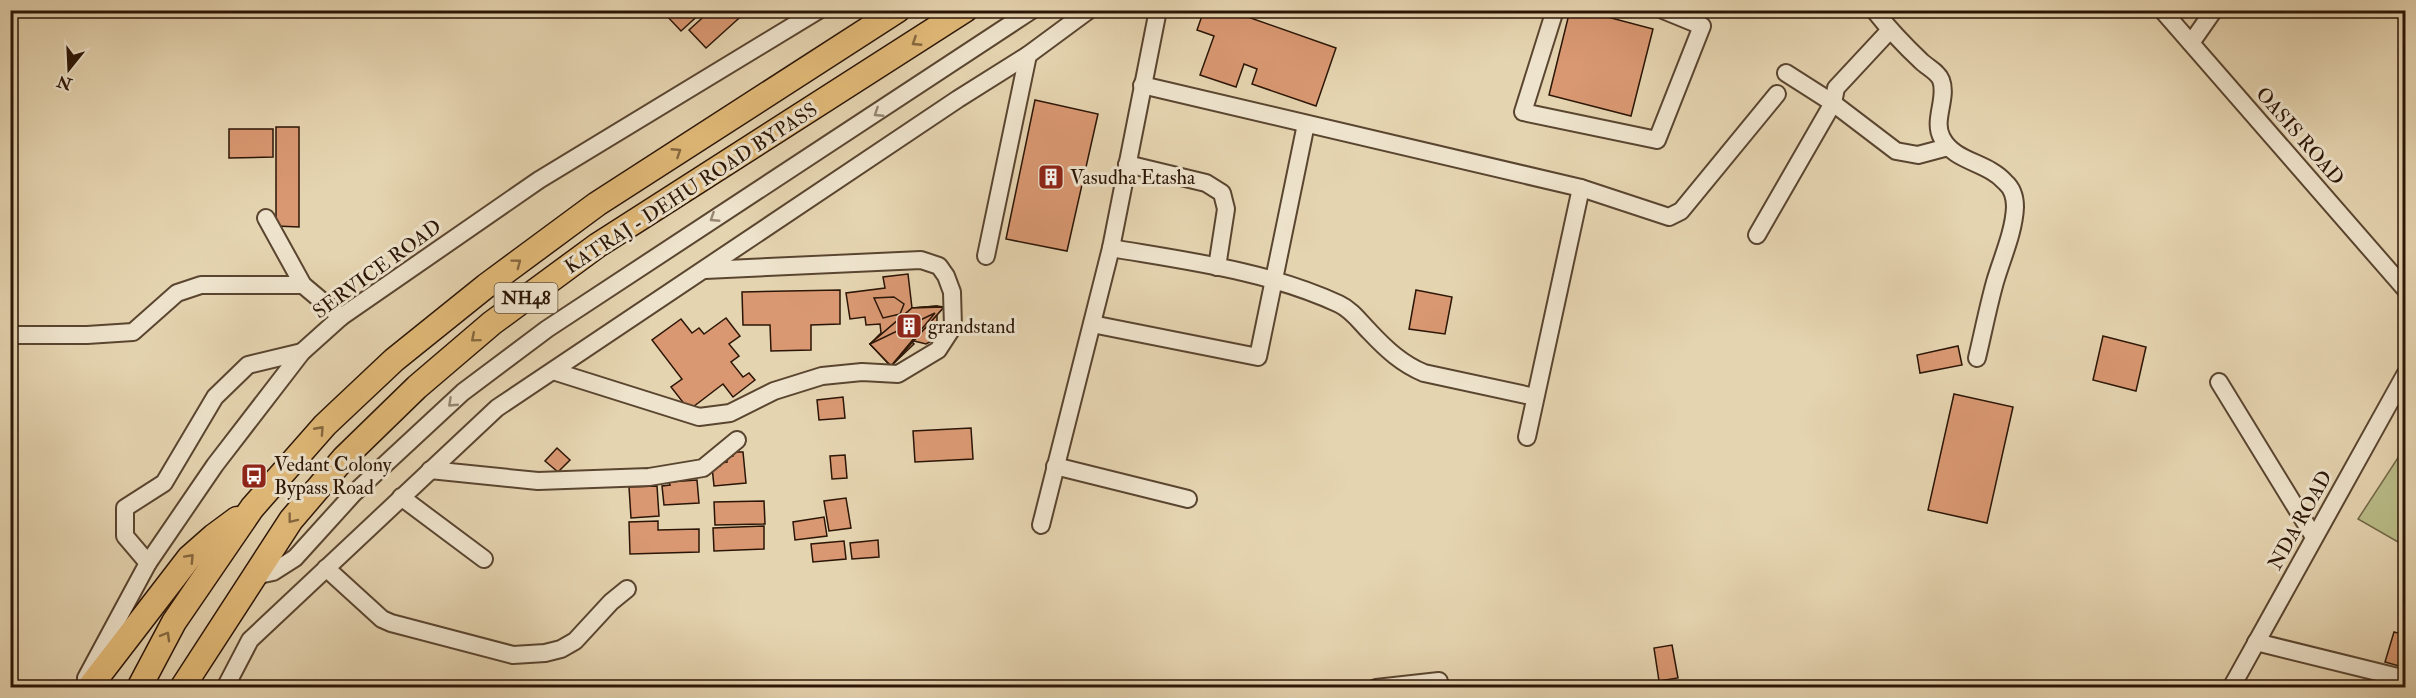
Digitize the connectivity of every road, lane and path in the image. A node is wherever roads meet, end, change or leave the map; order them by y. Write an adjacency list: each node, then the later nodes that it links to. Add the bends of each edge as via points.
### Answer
1 (819, 10): 32 (street, SERVICE ROAD, via 540,180)
2 (898, 10): 47 (highway, KATRAJ - DEHU ROAD BYPASS / NH48, one-way to 2, via 325,425 394,360 486,285 597,204)
3 (965, 10): 53 (highway, KATRAJ - DEHU ROAD BYPASS / NH48, one-way to 53, via 598,245 492,323 417,387 344,458 291,520)
4 (1089, 10): 14 (street)
5 (1158, 10): 16 (street)
6 (1554, 10): 7 (street, via 1523,112 1656,140 1702,26)
7 (1663, 10)
8 (1874, 10): 12 (street)
9 (2162, 10): 13 (street, OASIS ROAD)
10 (2214, 10): 13 (street)
11 (1023, 13): 53 (street, one-way to 53, via 547,329 464,392 352,494 295,558 273,572)
12 (1890, 30): 18 (street, via 1836,88); 20 (street, via 1939,75 1939,126)
13 (2191, 43): 31 (street, OASIS ROAD)
14 (1028, 55): 26 (street); 28 (street)
15 (1786, 73): 18 (street)
16 (1142, 85): 19 (street); 21 (street)
17 (1777, 94): 22 (street, via 1681,211 1669,217)
18 (1833, 102): 20 (street, via 1896,151 1918,155); 24 (street)
19 (1306, 124): 22 (street); 29 (street)
20 (1948, 147): 36 (street, via 2005,181 2013,191 2015,205)
21 (1127, 164): 25 (street); 27 (street, via 1206,183 1222,193 1226,209)
22 (1581, 188): 40 (street)
23 (266, 218): 30 (street)
24 (1757, 235)
25 (1111, 248): 27 (street); 33 (street)
26 (987, 256)
27 (1217, 267): 29 (street)
28 (704, 270): 37 (street); 37 (street, via 921,260 939,266 946,276 952,292 953,327 938,350 898,374 822,376 774,392 730,413 699,417)
29 (1275, 281): 33 (street, via 1258,357); 40 (street, via 1341,305 1410,367)
30 (303, 285): 32 (street); 34 (street, via 201,285 177,293 133,332)
31 (2406, 290)
32 (341, 317): 35 (street, SERVICE ROAD)
33 (1092, 324): 43 (street)
34 (10, 336)
35 (302, 352): 51 (street, SERVICE ROAD, via 214,465); 51 (street, via 248,365 216,397 164,483 125,508 125,536)
36 (1977, 358)
37 (553, 371): 44 (street, via 497,408)
38 (2406, 373): 49 (street, NDA ROAD)
39 (2219, 382): 49 (street)
40 (1536, 397): 41 (street)
41 (1527, 437)
42 (737, 440): 44 (street, via 703,468 648,477 538,481)
43 (1056, 466): 46 (street); 48 (street)
44 (430, 470): 45 (street)
45 (400, 497): 50 (street); 52 (street)
46 (1188, 499)
47 (252, 508): 60 (highway, one-way to 47, via 189,558); 61 (highway, KATRAJ - DEHU ROAD BYPASS / NH48, one-way to 47, via 174,622)
48 (1041, 525)
49 (2314, 537): 55 (street, NDA ROAD)
50 (484, 559)
51 (148, 563): 59 (street, SERVICE ROAD)
52 (326, 568): 54 (street, via 382,619 513,655 546,653 575,641); 62 (street, via 250,640)
53 (254, 576): 58 (highway, KATRAJ - DEHU ROAD BYPASS / NH48)
54 (627, 589)
55 (2256, 642): 56 (street); 64 (street, NDA ROAD)
56 (2406, 679)
57 (1439, 681): 63 (street)
58 (187, 683)
59 (81, 687)
60 (89, 687)
61 (138, 687)
62 (225, 687)
63 (1376, 687)
64 (2231, 687)

